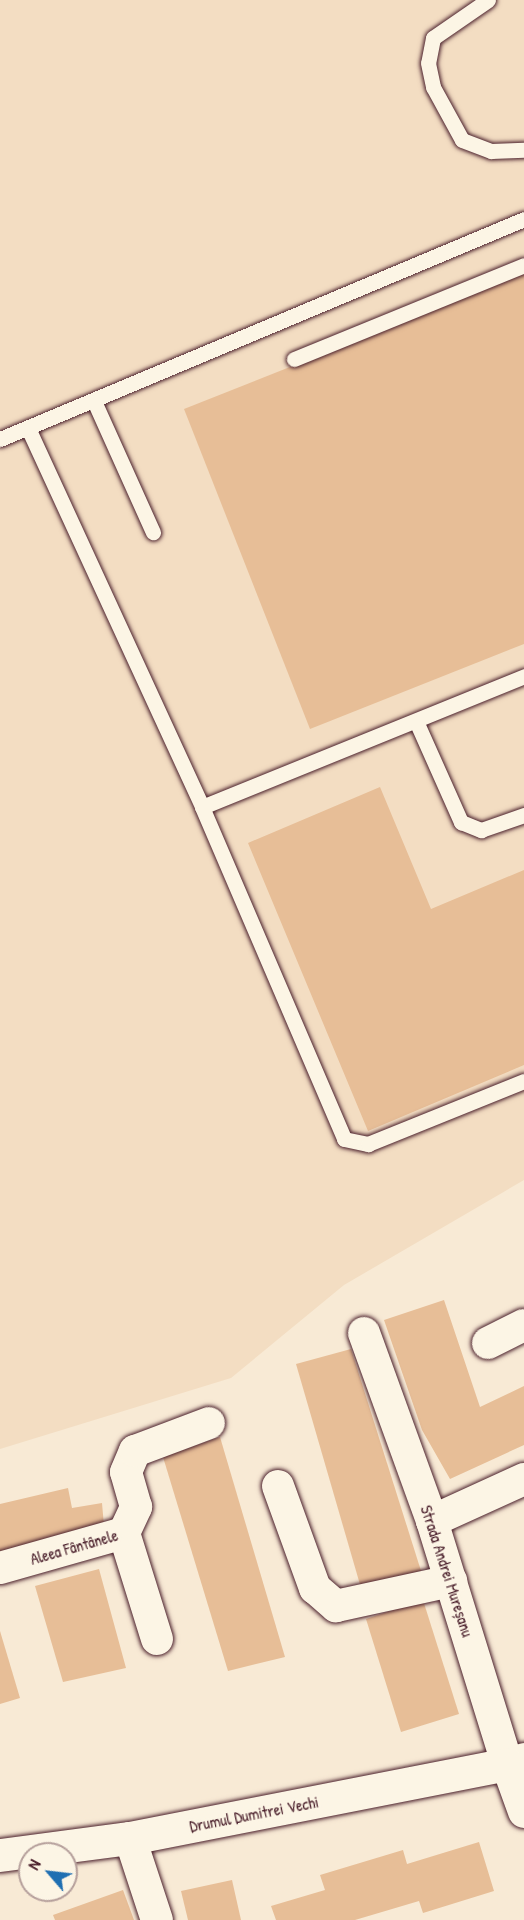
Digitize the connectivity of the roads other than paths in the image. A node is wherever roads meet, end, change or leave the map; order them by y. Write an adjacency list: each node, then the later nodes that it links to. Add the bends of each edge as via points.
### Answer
1 (488, 0): 2 (lane, via 433,38 428,63 433,87 462,140 491,151)
2 (524, 150)
3 (524, 219): 6 (lane)
4 (524, 265): 5 (lane)
5 (294, 358)
6 (94, 401): 7 (lane); 9 (lane)
7 (28, 428): 8 (lane); 12 (lane)
8 (0, 439)
9 (153, 532)
10 (524, 676): 11 (lane)
11 (416, 722): 12 (lane); 13 (lane, via 461,822 481,830)
12 (202, 807): 14 (lane, via 344,1139 368,1144)
13 (524, 815)
14 (524, 1081)
15 (524, 1325): 17 (street)
16 (364, 1333): 21 (street, Strada Andrei Mureșanu)
17 (488, 1343)
18 (209, 1424): 22 (street, Aleea Fântânele, via 135,1451 126,1472 136,1507)
19 (524, 1479): 21 (street)
20 (278, 1486): 24 (street, via 315,1588 336,1606)
21 (432, 1521): 24 (street, Strada Andrei Mureșanu)
22 (124, 1533): 23 (street, Aleea Fântânele); 25 (street)
23 (0, 1568)
24 (451, 1581): 26 (street, Strada Andrei Mureșanu)
25 (157, 1639)
26 (516, 1761): 27 (street, Strada Andrei Mureșanu); 28 (street, Drumul Dumitrei Vechi)
27 (524, 1811)
28 (130, 1838): 29 (street, Drumul Dumitrei Vechi); 30 (street)
29 (0, 1855)
30 (157, 1920)

